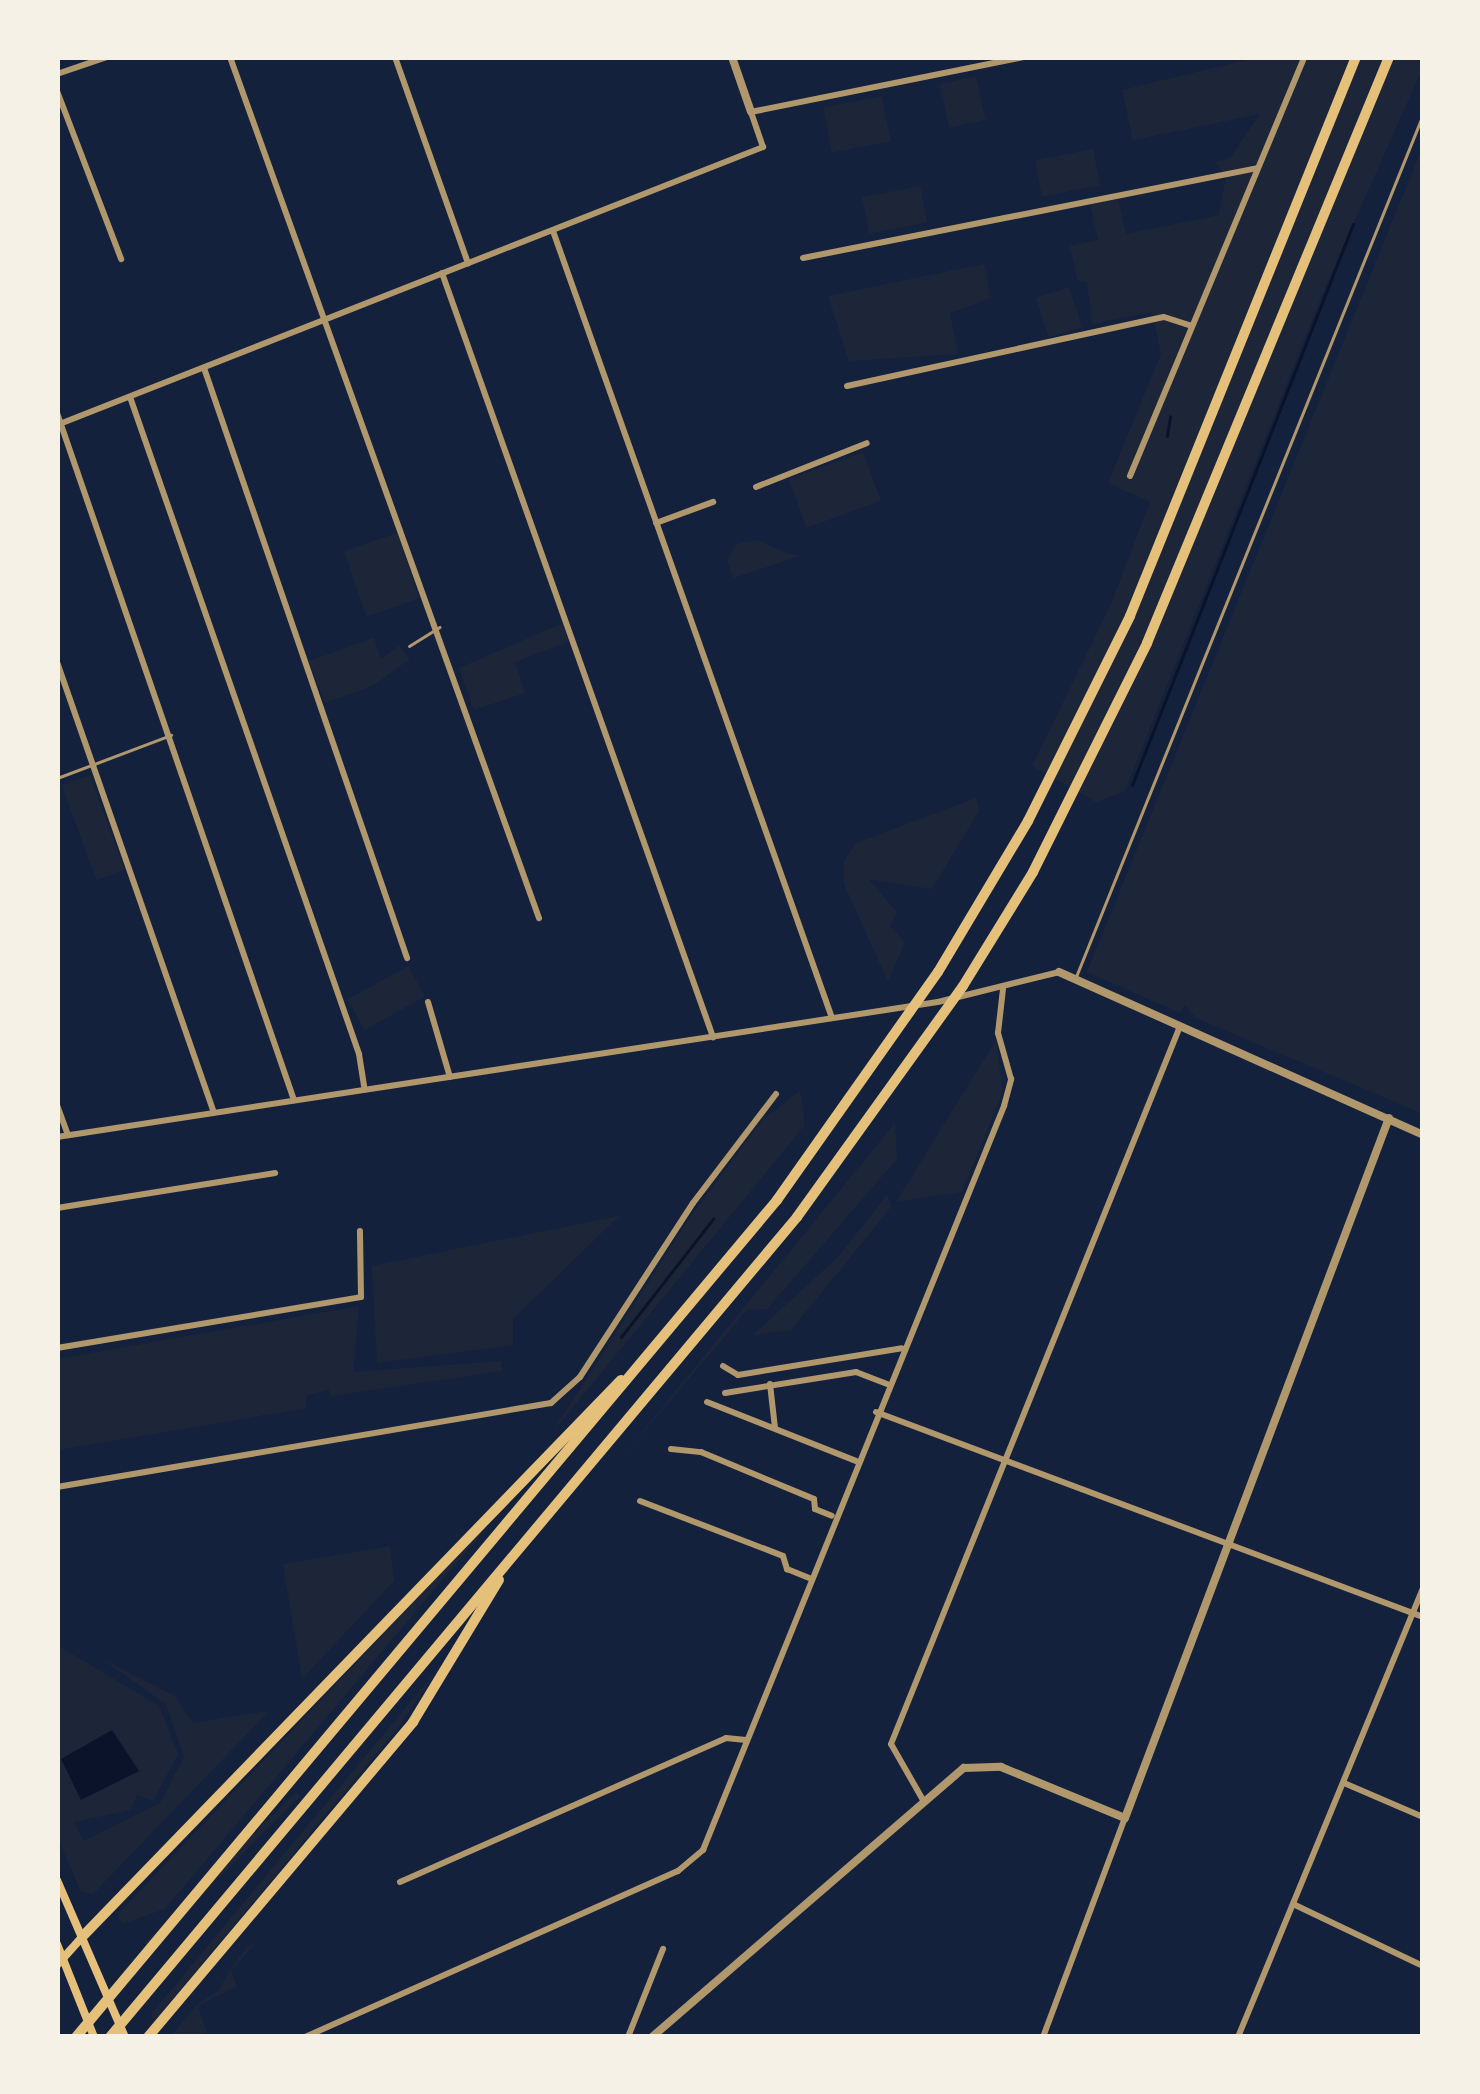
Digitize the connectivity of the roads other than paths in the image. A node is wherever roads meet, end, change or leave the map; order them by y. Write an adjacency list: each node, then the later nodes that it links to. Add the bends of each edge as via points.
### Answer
1 (107, 57): 9 (street)
2 (230, 57): 19 (street)
3 (395, 57): 17 (street)
4 (732, 57): 11 (street)
5 (1023, 57): 11 (street)
6 (1304, 57): 13 (street)
7 (1356, 57): 60 (highway, via 1186,486 1058,766 948,957 854,1096)
8 (1389, 57): 75 (highway, via 1179,571 1076,789 991,941 893,1090)
9 (57, 74)
10 (57, 91): 16 (street)
11 (752, 112): 14 (street, via 764,147)
12 (1423, 114): 39 (lane)
13 (1257, 168): 15 (street); 20 (street)
14 (553, 231): 17 (street); 30 (street)
15 (802, 258)
16 (121, 259)
17 (468, 263): 18 (street)
18 (442, 273): 19 (street); 44 (street)
19 (324, 320): 21 (street); 31 (street)
20 (1192, 326): 22 (street, via 1164,317); 27 (street)
21 (204, 368): 23 (street); 38 (street)
22 (847, 386)
23 (130, 397): 25 (street); 46 (street, via 359,1054)
24 (57, 413): 25 (street)
25 (59, 424): 34 (street)
26 (867, 443): 28 (street)
27 (1130, 476)
28 (757, 487)
29 (713, 502): 30 (street)
30 (656, 523): 42 (street)
31 (439, 627): 32 (lane); 37 (street)
32 (409, 646)
33 (57, 662): 35 (street)
34 (172, 735): 35 (lane); 48 (street)
35 (94, 764): 36 (lane); 50 (street)
36 (57, 778)
37 (539, 918)
38 (407, 958)
39 (1066, 977): 40 (street); 43 (street)
40 (1003, 988): 42 (street); 59 (street, via 998,1033 1011,1079 1004,1106)
41 (428, 1002): 45 (street)
42 (832, 1018): 44 (street)
43 (1180, 1026): 51 (street); 70 (street)
44 (713, 1037): 45 (street)
45 (450, 1077): 46 (street)
46 (364, 1090): 48 (street)
47 (776, 1094): 71 (street, via 560,1397 515,1414)
48 (294, 1100): 50 (street)
49 (57, 1105): 52 (street)
50 (214, 1112): 52 (street)
51 (1389, 1118): 53 (street); 74 (street)
52 (68, 1135): 54 (street)
53 (1423, 1135)
54 (57, 1137)
55 (275, 1173): 56 (street)
56 (57, 1208)
57 (360, 1231): 58 (street, via 361,1297)
58 (57, 1348)
59 (902, 1348): 61 (street, via 738,1375); 63 (street)
60 (655, 1349): 88 (highway, via 551,1444); 93 (highway)
61 (723, 1366)
62 (770, 1384): 63 (street, via 856,1372); 64 (street); 67 (street)
63 (888, 1384): 66 (street)
64 (725, 1393)
65 (707, 1402): 67 (street)
66 (876, 1412): 69 (street); 70 (street)
67 (775, 1429): 69 (street)
68 (671, 1449): 73 (street, via 720,1460 814,1499 815,1509)
69 (856, 1461): 73 (street)
70 (1004, 1465): 74 (street); 82 (street, via 891,1744)
71 (57, 1487)
72 (640, 1502): 76 (street, via 783,1556 787,1569)
73 (834, 1516): 76 (street)
74 (1228, 1542): 78 (street); 84 (street)
75 (506, 1566): 95 (highway); 97 (highway, via 413,1722)
76 (809, 1578): 80 (street)
77 (1423, 1588): 78 (street)
78 (1412, 1611): 79 (street); 81 (street)
79 (1423, 1617)
80 (746, 1740): 86 (street, via 726,1738); 98 (street, via 703,1850 678,1871)
81 (1343, 1783): 83 (street); 87 (street)
82 (923, 1800): 84 (street, via 964,1768 993,1765); 100 (street)
83 (1423, 1817)
84 (1125, 1818): 101 (street)
85 (57, 1880): 88 (main road)
86 (400, 1882)
87 (1293, 1904): 92 (street); 102 (street)
88 (82, 1937): 91 (main road); 96 (main road)
89 (57, 1944): 91 (main road)
90 (663, 1949): 99 (street)
91 (60, 1961): 94 (main road)
92 (1423, 1966)
93 (76, 2037)
94 (94, 2037)
95 (110, 2037)
96 (125, 2037)
97 (148, 2037)
98 (305, 2037)
99 (628, 2037)
100 (652, 2037)
101 (1042, 2037)
102 (1238, 2037)

